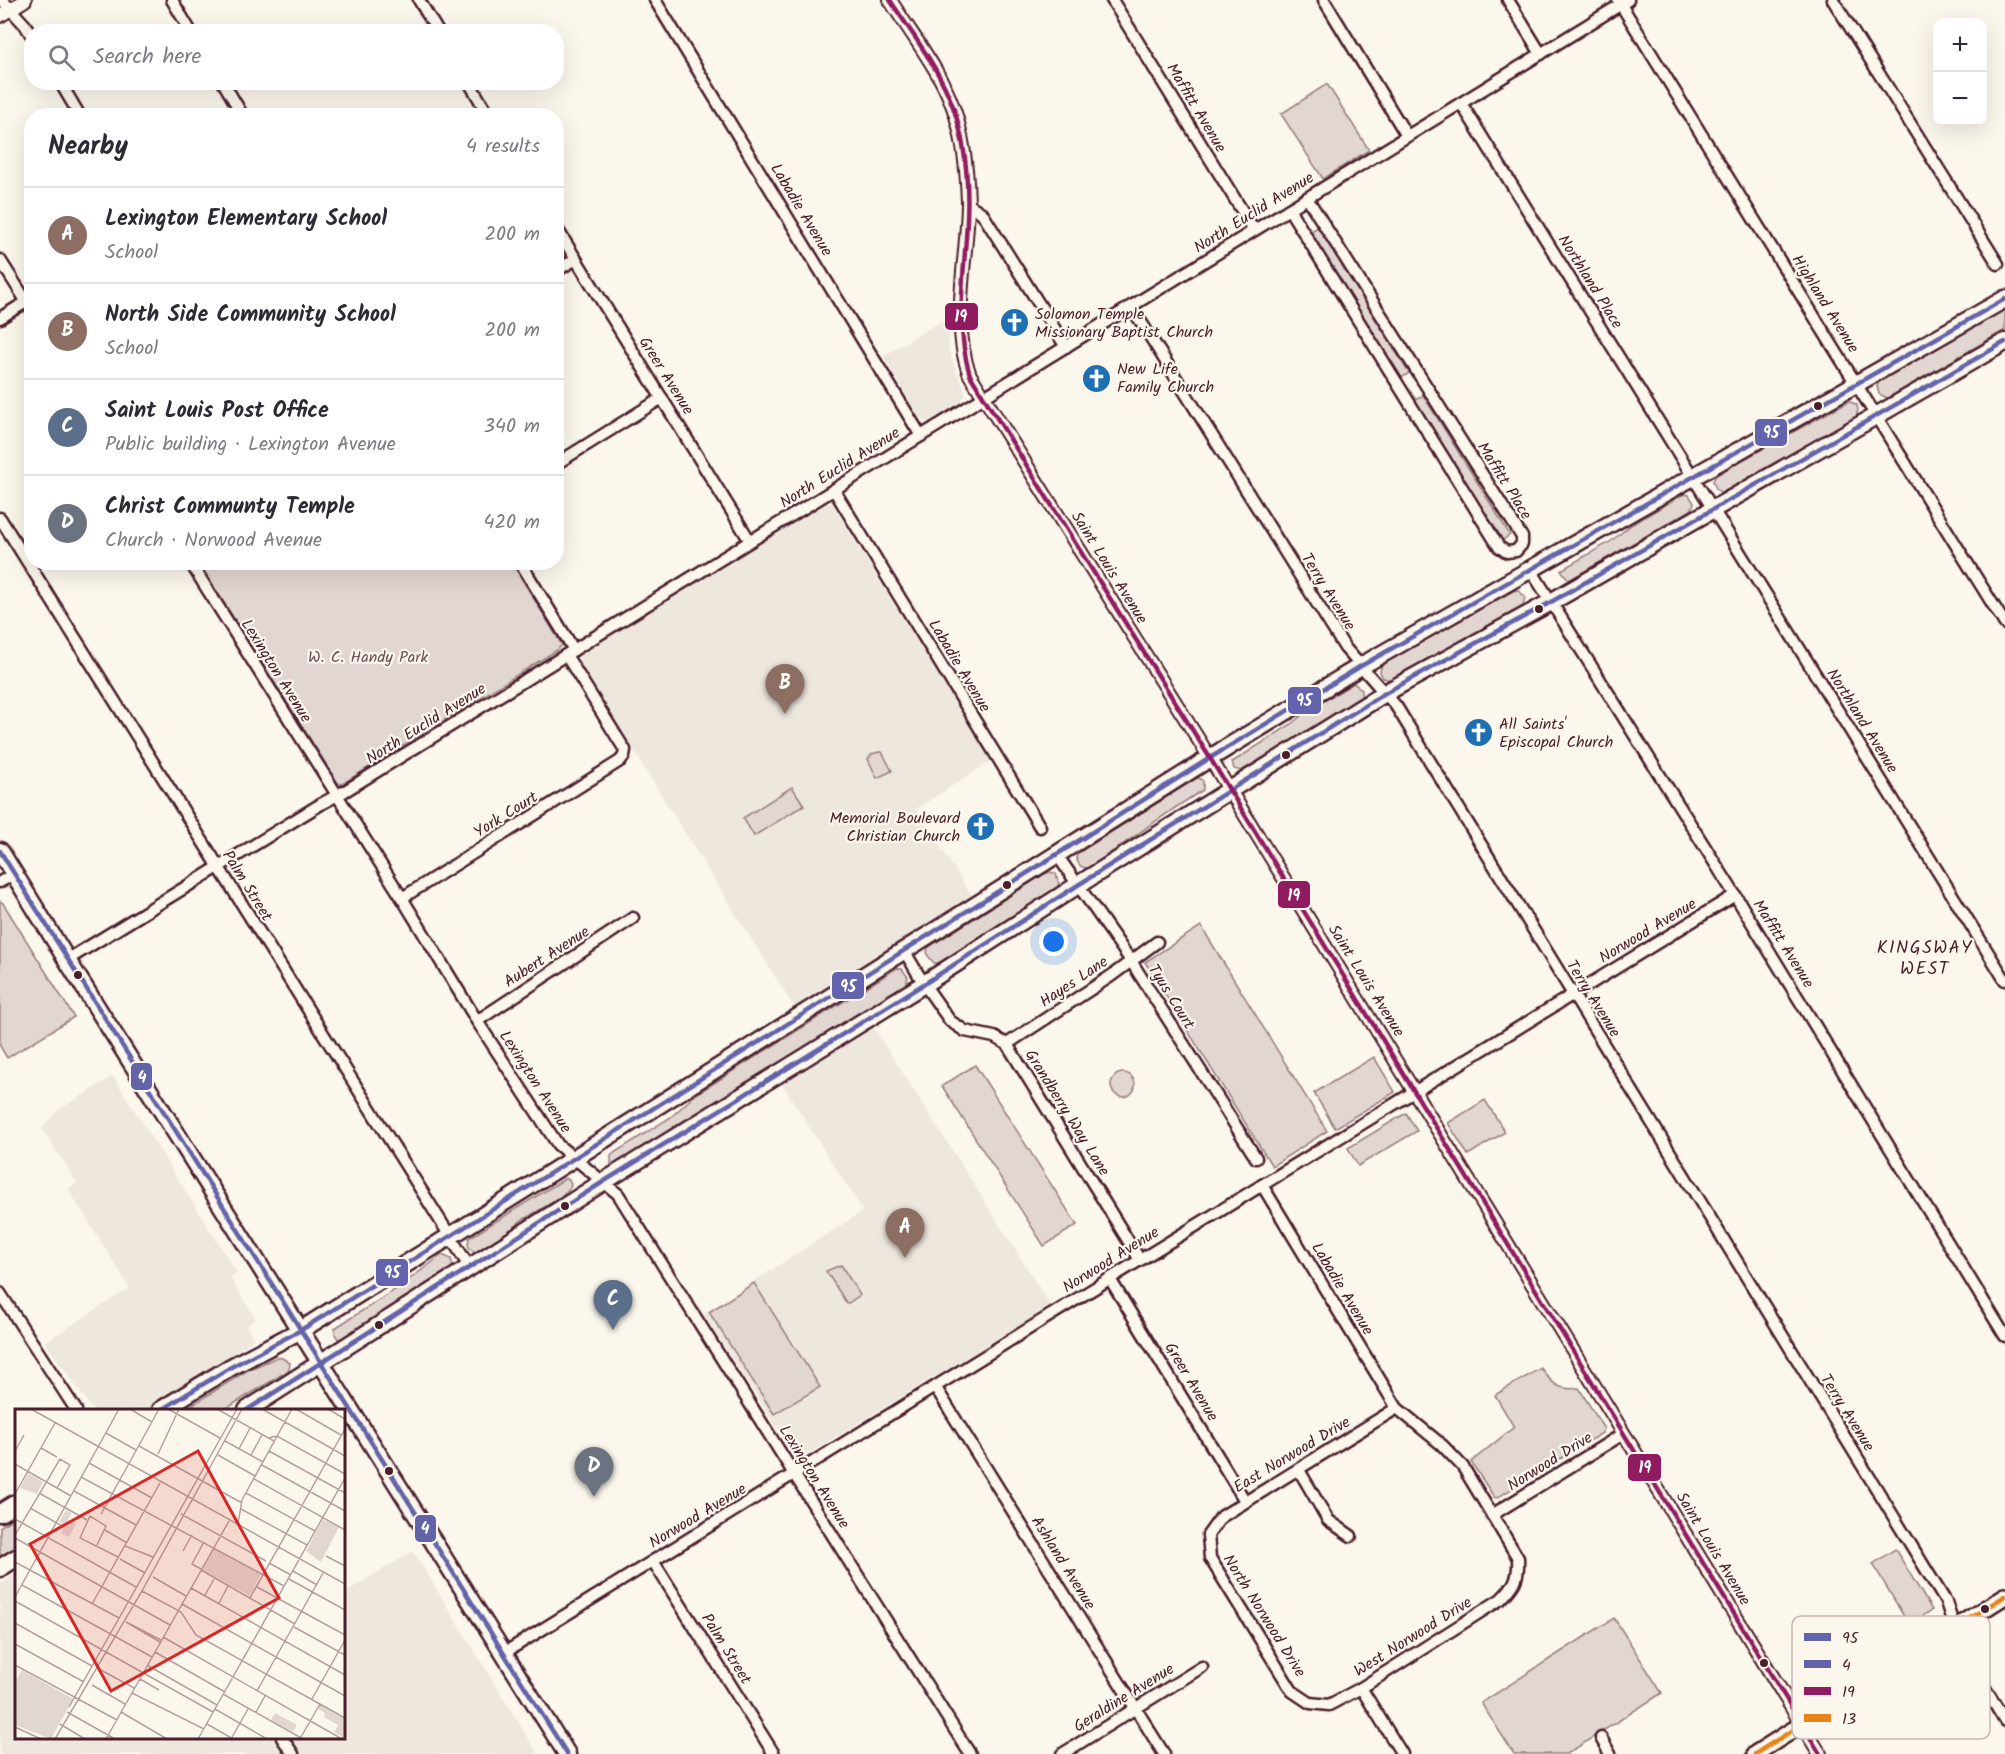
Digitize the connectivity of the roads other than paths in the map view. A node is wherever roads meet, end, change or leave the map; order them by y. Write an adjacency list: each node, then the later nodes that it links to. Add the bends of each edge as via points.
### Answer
1 (25, 0): 11 (street)
2 (172, 0): 13 (street)
3 (419, 0): 14 (street)
4 (655, 0): 44 (street, Labadie Avenue)
5 (890, 0): 25 (street, Saint Louis Avenue, via 952,105 962,140)
6 (1112, 0): 27 (street, Maffitt Avenue)
7 (1324, 0): 23 (street)
8 (1508, 0): 15 (street)
9 (1833, 0): 31 (street)
10 (1622, 2): 15 (street, North Euclid Avenue); 40 (street, Highland Avenue)
11 (4, 8): 12 (street)
12 (24, 24)
13 (187, 24)
14 (433, 24)
15 (1541, 54): 19 (street, North Euclid Avenue)
16 (65, 90): 20 (street)
17 (228, 90): 21 (street)
18 (474, 90): 22 (street)
19 (1461, 103): 23 (street, North Euclid Avenue); 46 (street, Northland Place)
20 (75, 108)
21 (238, 108)
22 (484, 108)
23 (1407, 136): 24 (street, North Euclid Avenue)
24 (1307, 198): 26 (street, North Euclid Avenue); 26 (street, Maffitt Place, via 1522,537 1516,550 1507,552 1499,547)
25 (968, 204): 39 (street, via 982,213); 42 (street, Saint Louis Avenue, via 960,338 967,369)
26 (1289, 209): 27 (street, North Euclid Avenue)
27 (1254, 230): 35 (street, North Euclid Avenue)
28 (564, 240): 29 (street, Greer Avenue)
29 (576, 259): 32 (street); 41 (street, Greer Avenue)
30 (0, 260): 33 (street)
31 (1998, 264)
32 (564, 266)
33 (24, 295)
34 (2005, 299): 40 (main road)
35 (1131, 306): 39 (street, North Euclid Avenue); 59 (street, Terry Avenue, via 1345,648)
36 (24, 307): 37 (street)
37 (0, 318)
38 (2005, 342): 43 (main road)
39 (1066, 347): 42 (street, North Euclid Avenue)
40 (1857, 383): 43 (street, Highland Avenue); 46 (main road)
41 (662, 398): 45 (street); 50 (street, Greer Avenue)
42 (983, 398): 44 (street, North Euclid Avenue); 61 (street, Saint Louis Avenue)
43 (1876, 416): 48 (main road); 57 (street, Highland Avenue)
44 (921, 436): 47 (street, North Euclid Avenue)
45 (564, 459)
46 (1694, 478): 48 (street, Northland Avenue); 55 (main road)
47 (834, 490): 50 (street, North Euclid Avenue); 64 (street, Labadie Avenue)
48 (1713, 510): 56 (main road); 77 (street, Northland Avenue)
49 (0, 518): 51 (street, Palm Street)
50 (750, 541): 58 (street, North Euclid Avenue)
51 (24, 556)
52 (32, 570): 67 (street, Palm Street)
53 (195, 570): 63 (street, Lexington Avenue)
54 (524, 570): 58 (street)
55 (1531, 570): 56 (street, Maffitt Avenue); 59 (main road)
56 (1551, 602): 60 (main road); 70 (street, Maffitt Avenue)
57 (2005, 624)
58 (570, 653): 63 (street, North Euclid Avenue); 71 (street, York Court, via 625,750 624,756)
59 (1361, 666): 60 (street, Terry Avenue); 61 (main road)
60 (1385, 693): 62 (main road); 79 (street, Terry Avenue)
61 (1210, 758): 62 (street, Saint Louis Avenue); 66 (main road)
62 (1229, 791): 69 (main road); 82 (street, Saint Louis Avenue)
63 (337, 796): 67 (street, North Euclid Avenue); 71 (street, Lexington Avenue)
64 (1040, 827)
65 (0, 851): 68 (main road)
66 (1057, 855): 69 (street, Tyus Court); 74 (main road)
67 (218, 867): 75 (street, North Euclid Avenue); 87 (street, Palm Street)
68 (7, 878): 75 (main road)
69 (1078, 885): 76 (street, Tyus Court); 78 (main road)
70 (1735, 895): 79 (street, Norwood Avenue); 93 (street, Maffitt Avenue)
71 (402, 898): 80 (street, Lexington Avenue)
72 (633, 918): 80 (street, Aubert Avenue)
73 (1157, 942): 76 (street, Hayes Lane)
74 (904, 952): 78 (street, Grandberry Way Lane); 83 (main road)
75 (67, 960): 92 (main road)
76 (1131, 961): 81 (street, Hayes Lane); 84 (street, Tyus Court)
77 (2005, 980)
78 (924, 984): 81 (street, Grandberry Way Lane, via 950,1021 965,1031); 85 (main road)
79 (1573, 995): 82 (street, Norwood Avenue); 114 (street, Terry Avenue, via 1947,1602)
80 (477, 1021): 83 (street, Lexington Avenue, via 558,1145)
81 (1007, 1044): 88 (street, Grandberry Way Lane)
82 (1414, 1091): 86 (street, Norwood Avenue); 100 (street, Saint Louis Avenue)
83 (574, 1158): 85 (street, Lexington Avenue); 87 (main road)
84 (1256, 1158)
85 (603, 1182): 89 (main road); 102 (street, Lexington Avenue, via 618,1194)
86 (1262, 1185): 88 (street, Norwood Avenue); 96 (street, Labadie Avenue)
87 (450, 1237): 89 (street, Palm Street); 92 (main road)
88 (1140, 1260): 90 (street, Norwood Avenue)
89 (470, 1268): 94 (main road)
90 (1110, 1279): 95 (street, Norwood Avenue); 103 (street, Greer Avenue)
91 (0, 1293): 97 (street)
92 (301, 1330): 94 (main road); 98 (main road)
93 (2005, 1335)
94 (322, 1363): 99 (main road); 116 (main road)
95 (936, 1388): 102 (street, Norwood Avenue); 121 (street, Ashland Avenue)
96 (1397, 1408): 101 (street, East Norwood Drive); 106 (street, Labadie Avenue, via 1463,1467)
97 (75, 1409)
98 (163, 1409)
99 (249, 1409)
100 (1623, 1434): 106 (street, Norwood Drive); 122 (street, Saint Louis Avenue)
101 (1299, 1470): 103 (street, East Norwood Drive); 108 (street, via 1328,1520)
102 (794, 1474): 110 (street, Norwood Avenue); 131 (street, Lexington Avenue)
103 (1245, 1501): 107 (street, East Norwood Drive, via 1221,1517)
104 (15, 1504): 105 (main road)
105 (0, 1513)
106 (1492, 1515): 112 (street, Labadie Avenue, via 1518,1558)
107 (1208, 1535): 120 (street, North Norwood Drive, via 1210,1558 1292,1690)
108 (1351, 1536)
109 (15, 1559): 111 (main road)
110 (652, 1561): 116 (street, Norwood Avenue); 130 (street, Palm Street)
111 (0, 1568)
112 (1519, 1573): 118 (street, West Norwood Drive, via 1501,1599)
113 (2005, 1596): 115 (main road)
114 (1951, 1616)
115 (1974, 1616)
116 (504, 1653): 129 (main road)
117 (1202, 1667): 121 (street, Geraldine Avenue)
118 (1361, 1688): 120 (street, West Norwood Drive, via 1329,1705); 134 (street)
119 (1990, 1697): 123 (street, Terry Avenue)
120 (1310, 1703)
121 (1136, 1708): 132 (street, Geraldine Avenue); 133 (street, Ashland Avenue)
122 (1792, 1710)
123 (2005, 1721)
124 (1792, 1731): 136 (main road)
125 (1600, 1738): 135 (street)
126 (283, 1739): 128 (street)
127 (1810, 1739): 137 (street, Saint Louis Avenue)
128 (293, 1754)
129 (567, 1754)
130 (774, 1754)
131 (970, 1754)
132 (1062, 1754)
133 (1164, 1754)
134 (1402, 1754)
135 (1611, 1754)
136 (1755, 1754)
137 (1820, 1754)

